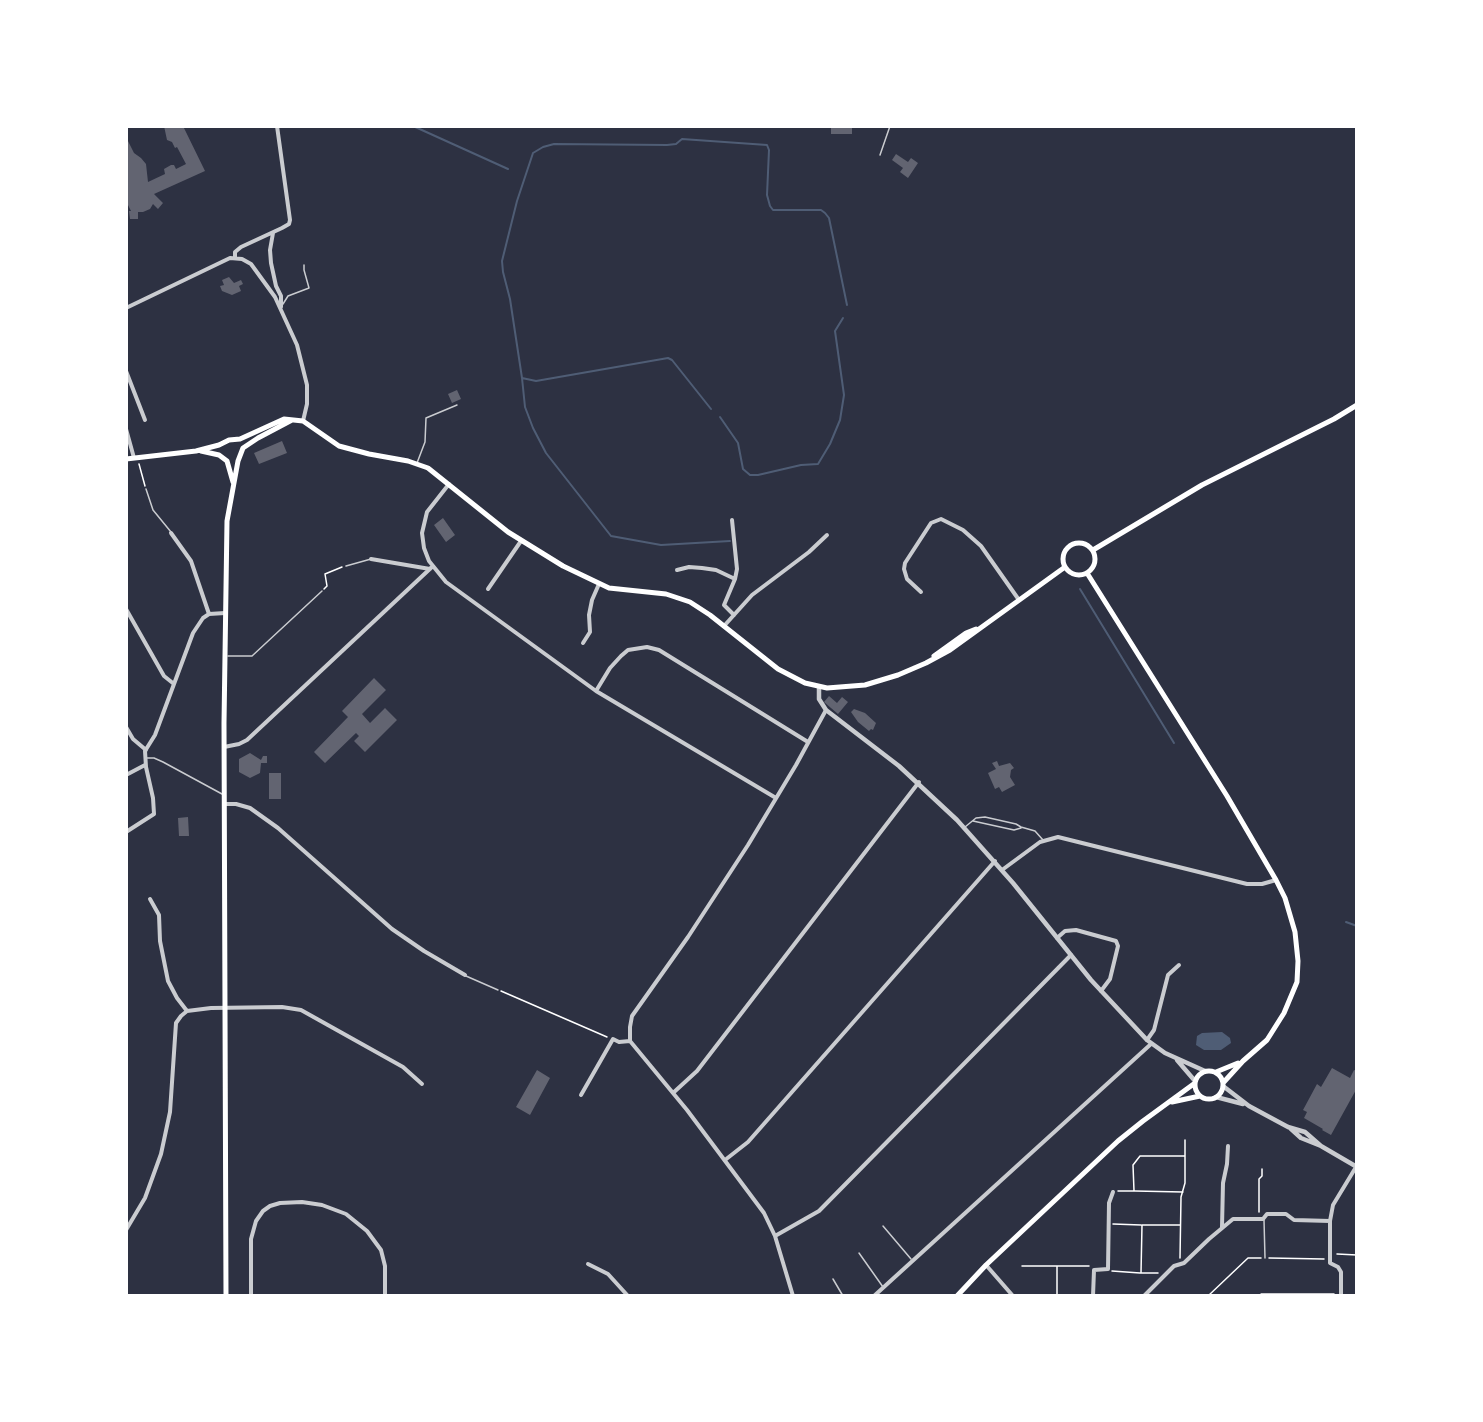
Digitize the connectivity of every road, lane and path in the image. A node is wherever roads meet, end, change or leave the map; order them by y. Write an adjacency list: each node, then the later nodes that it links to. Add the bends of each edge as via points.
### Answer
1 (278, 126): 4 (street, via 291,215 289,224)
2 (890, 126): 3 (lane)
3 (880, 155)
4 (273, 233): 5 (street, via 241,247); 8 (street, via 271,263)
5 (235, 257): 7 (street); 8 (street, via 251,264)
6 (304, 265): 8 (lane, via 309,288 288,296)
7 (126, 308)
8 (281, 308): 14 (street, via 306,374)
9 (126, 370): 12 (street)
10 (457, 405): 24 (lane, via 426,418 425,442)
11 (1357, 405): 32 (main road, via 1202,485)
12 (145, 420)
13 (292, 420): 14 (main road); 16 (main road, via 276,421); 19 (main road, via 252,441)
14 (303, 422): 24 (main road, via 339,446)
15 (126, 429): 20 (street)
16 (234, 440): 17 (main road); 19 (main road)
17 (223, 443): 18 (main road); 23 (main road, via 220,450)
18 (196, 451): 20 (main road); 23 (main road)
19 (242, 451): 21 (main road)
20 (136, 458): 22 (main road); 26 (path)
21 (240, 458): 23 (main road, via 234,462); 27 (main road)
22 (126, 459)
23 (224, 459): 27 (main road)
24 (417, 464): 25 (main road)
25 (449, 484): 31 (main road); 36 (street, via 429,507 423,522 422,540)
26 (146, 489): 29 (lane, via 153,510)
27 (233, 489): 46 (main road, via 228,518)
28 (732, 520): 39 (street)
29 (171, 533): 47 (street, via 191,561)
30 (827, 535): 48 (street, via 752,595)
31 (521, 541): 40 (main road); 41 (street)
32 (1092, 550): 35 (main road, via 1085,544 1070,546 1064,553); 38 (main road, via 1095,560)
33 (371, 559): 34 (lane); 36 (street)
34 (346, 566): 42 (path, via 325,574 327,586)
35 (1065, 567): 38 (main road, via 1077,575); 44 (main road)
36 (431, 568): 54 (street); 58 (street, via 247,740)
37 (677, 570): 39 (street, via 716,570)
38 (1087, 573): 74 (main road)
39 (735, 579): 48 (street, via 724,605)
40 (599, 584): 49 (main road, via 677,597); 50 (street, via 589,615 590,632)
41 (488, 589)
42 (322, 591): 51 (lane, via 252,656)
43 (921, 592): 44 (street, via 907,579 905,563 931,523 942,519 981,546)
44 (1019, 600): 53 (main road, via 926,663 865,685)
45 (126, 609): 52 (street, via 164,676)
46 (225, 613): 47 (street); 51 (main road)
47 (209, 614): 52 (street, via 193,633)
48 (734, 615): 49 (street)
49 (724, 626): 53 (main road, via 778,669)
50 (583, 643)
51 (224, 656): 58 (main road)
52 (174, 684): 59 (street)
53 (819, 687): 55 (street, via 819,699)
54 (596, 691): 57 (street, via 621,656 628,650 647,647 658,650); 65 (street)
55 (826, 710): 57 (street); 63 (street)
56 (126, 727): 59 (street)
57 (808, 742): 65 (street)
58 (224, 747): 64 (main road)
59 (146, 750): 60 (street)
60 (145, 758): 61 (street); 64 (lane, via 163,762)
61 (145, 765): 62 (street); 70 (street, via 154,813)
62 (126, 775)
63 (919, 782): 68 (street); 94 (street, via 697,1071)
64 (224, 795): 66 (main road)
65 (776, 798): 85 (street, via 632,1016)
66 (224, 804): 79 (street, via 250,808 392,929); 82 (main road)
67 (972, 821): 68 (lane); 69 (lane, via 1014,831); 69 (lane, via 986,817)
68 (964, 827): 72 (street)
69 (1023, 828): 71 (lane, via 1037,832)
70 (126, 832)
71 (1044, 840): 73 (street); 74 (street, via 1060,837 1247,884)
72 (995, 861): 73 (street); 103 (street, via 748,1142)
73 (1002, 870): 76 (street)
74 (1276, 880): 88 (main road, via 1295,932 1296,982 1272,1033)
75 (150, 899): 83 (street, via 159,915 168,981)
76 (1057, 938): 77 (street); 81 (street, via 1076,930 1116,941 1110,980)
77 (1071, 955): 81 (street); 117 (street, via 819,1211)
78 (1179, 964): 86 (street, via 1168,975)
79 (465, 975): 80 (lane)
80 (498, 990): 84 (path)
81 (1101, 991): 86 (street)
82 (224, 1008): 83 (street); 92 (street, via 282,1007 305,1011 403,1067); 135 (main road)
83 (187, 1011): 116 (street, via 176,1023 170,1112 161,1154 145,1198)
84 (613, 1039): 85 (street); 95 (street)
85 (630, 1041): 94 (street)
86 (1149, 1042): 87 (street); 122 (street)
87 (1175, 1059): 89 (street); 91 (street)
88 (1243, 1061): 90 (main road); 93 (main road)
89 (1205, 1071): 90 (main road); 91 (main road)
90 (1216, 1072): 93 (main road)
91 (1195, 1082): 96 (main road); 98 (main road)
92 (422, 1084)
93 (1223, 1084): 97 (main road); 99 (street)
94 (673, 1093): 103 (street)
95 (581, 1095)
96 (1200, 1096): 97 (main road); 98 (main road)
97 (1216, 1097): 99 (street)
98 (1168, 1103): 125 (main road, via 1119,1142)
99 (1249, 1106): 104 (street, via 1305,1132)
100 (1185, 1140): 102 (path)
101 (1227, 1146): 115 (street)
102 (1185, 1156): 106 (path, via 1140,1156 1133,1165); 108 (path)
103 (725, 1160): 117 (street, via 751,1193)
104 (1357, 1167): 110 (street, via 1333,1205)
105 (1262, 1168): 109 (path)
106 (1134, 1191): 107 (path); 108 (path)
107 (1113, 1192): 111 (street)
108 (1183, 1192): 113 (path)
109 (1261, 1219): 110 (street, via 1267,1214 1286,1214 1294,1220); 115 (street, via 1233,1219); 121 (lane, via 1265,1226)
110 (1329, 1221): 120 (street)
111 (1108, 1224): 112 (path); 128 (street)
112 (1142, 1225): 113 (path); 130 (path)
113 (1180, 1225): 124 (path)
114 (883, 1226): 122 (lane)
115 (1222, 1227): 124 (street)
116 (126, 1230)
117 (775, 1236): 139 (street)
118 (859, 1253): 133 (lane)
119 (1357, 1255): 120 (path)
120 (1330, 1256): 121 (path); 134 (street, via 1330,1263 1341,1272)
121 (1265, 1258): 147 (path, via 1248,1258)
122 (912, 1260): 133 (street)
123 (588, 1264): 138 (street, via 608,1274)
124 (1180, 1264): 131 (street)
125 (986, 1265): 142 (main road); 143 (street)
126 (1022, 1266): 127 (path)
127 (1057, 1266): 129 (path, via 1091,1266); 144 (path)
128 (1108, 1269): 129 (street); 130 (path)
129 (1094, 1270): 145 (street)
130 (1141, 1273): 131 (path)
131 (1164, 1275): 146 (street)
132 (833, 1279): 140 (lane)
133 (883, 1288): 141 (street)
134 (1341, 1295): 148 (path)
135 (226, 1296)
136 (251, 1296): 137 (street, via 251,1239 257,1219 274,1205 302,1202 346,1214 368,1230 381,1250)
137 (385, 1296)
138 (628, 1296)
139 (793, 1296)
140 (843, 1296)
141 (874, 1296)
142 (957, 1296)
143 (1013, 1296)
144 (1057, 1296)
145 (1094, 1296)
146 (1144, 1296)
147 (1208, 1296)
148 (1260, 1296)

